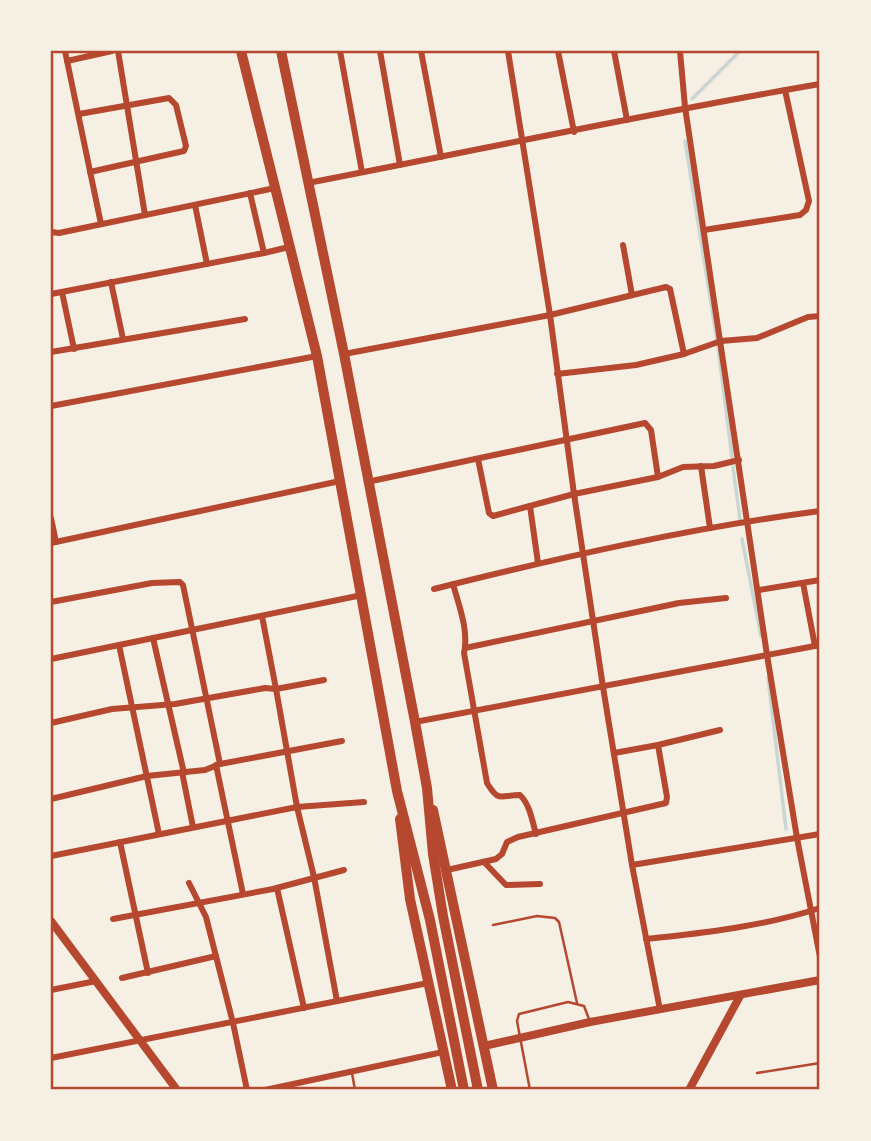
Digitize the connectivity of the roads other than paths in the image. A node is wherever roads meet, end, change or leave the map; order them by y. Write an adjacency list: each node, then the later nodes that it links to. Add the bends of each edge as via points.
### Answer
1 (65, 51): 13 (street)
2 (112, 51): 13 (street)
3 (118, 51): 16 (street)
4 (241, 51): 28 (highway)
5 (281, 51): 27 (highway)
6 (340, 51): 26 (street)
7 (380, 51): 24 (street)
8 (421, 51): 22 (street)
9 (508, 51): 21 (street)
10 (558, 51): 20 (street)
11 (614, 51): 19 (street)
12 (680, 51): 17 (street)
13 (67, 61): 18 (street)
14 (820, 84): 15 (street)
15 (785, 90): 17 (street); 33 (street, via 809,201 806,210 800,215)
16 (127, 104): 18 (street); 23 (street); 23 (street, via 173,100 186,146 184,151)
17 (685, 107): 19 (street); 33 (street)
18 (79, 114): 25 (street)
19 (627, 120): 20 (street)
20 (573, 132): 21 (street)
21 (524, 141): 22 (street); 43 (street)
22 (441, 157): 24 (street)
23 (136, 160): 25 (street); 31 (street)
24 (400, 165): 26 (street)
25 (90, 172): 32 (street)
26 (362, 172): 27 (street)
27 (308, 183): 50 (highway)
28 (275, 188): 29 (street); 36 (highway)
29 (250, 193): 30 (street); 37 (street)
30 (195, 205): 31 (street); 38 (street)
31 (145, 215): 32 (street)
32 (101, 224): 34 (street)
33 (704, 230): 47 (street)
34 (51, 232)
35 (623, 245): 42 (street)
36 (289, 247): 37 (street); 52 (highway)
37 (264, 253): 38 (street)
38 (207, 264): 39 (street)
39 (111, 282): 40 (street); 46 (street)
40 (62, 292): 41 (street); 48 (street)
41 (51, 294)
42 (632, 295): 43 (street); 51 (street, via 670,289)
43 (550, 315): 50 (street); 53 (street)
44 (820, 316): 47 (street, via 757,338)
45 (245, 319): 46 (street)
46 (123, 340): 48 (street)
47 (721, 341): 51 (street); 57 (street)
48 (74, 349): 49 (street)
49 (51, 352)
50 (344, 354): 61 (highway)
51 (684, 354): 53 (street)
52 (317, 356): 54 (street); 60 (highway)
53 (557, 374): 55 (street)
54 (51, 406)
55 (566, 441): 56 (street); 59 (street, via 645,423 651,430); 62 (street)
56 (478, 459): 61 (street); 63 (street, via 491,515)
57 (739, 460): 58 (street); 66 (street)
58 (701, 466): 59 (street, via 683,467); 67 (street)
59 (659, 477): 62 (street)
60 (340, 481): 68 (street); 76 (highway)
61 (367, 481): 95 (highway)
62 (573, 494): 63 (street); 69 (street)
63 (530, 506): 70 (street)
64 (820, 511): 66 (street)
65 (51, 518): 68 (street)
66 (748, 521): 67 (street); 75 (street)
67 (710, 528): 69 (street)
68 (53, 542)
69 (584, 552): 70 (street); 80 (street)
70 (538, 563): 73 (street)
71 (820, 580): 72 (street)
72 (803, 583): 75 (street); 84 (street)
73 (453, 584): 74 (street); 85 (street)
74 (434, 589)
75 (759, 590): 86 (street)
76 (362, 595): 79 (street); 106 (highway)
77 (726, 598): 80 (street)
78 (51, 602): 81 (street, via 176,581 183,585)
79 (262, 616): 81 (street); 90 (street)
80 (594, 620): 85 (street); 89 (street)
81 (191, 631): 82 (street); 91 (street)
82 (153, 638): 83 (street); 92 (street)
83 (119, 645): 87 (street); 93 (street)
84 (818, 645): 86 (street)
85 (465, 648): 94 (street)
86 (767, 655): 89 (street); 116 (street)
87 (51, 659)
88 (324, 680): 90 (street)
89 (603, 687): 94 (street); 101 (street)
90 (276, 689): 91 (street); 100 (street)
91 (206, 699): 92 (street); 102 (street)
92 (168, 705): 93 (street); 103 (street)
93 (133, 709): 96 (street, via 112,709); 104 (street)
94 (474, 711): 95 (street); 114 (street, via 487,783 499,798 520,795 524,799)
95 (415, 722): 105 (highway)
96 (51, 723)
97 (720, 730): 99 (street)
98 (342, 741): 100 (street)
99 (658, 745): 101 (street); 110 (street, via 666,803)
100 (287, 752): 102 (street); 109 (street)
101 (614, 753): 110 (street)
102 (218, 765): 103 (street); 111 (street)
103 (183, 772): 104 (street); 112 (street)
104 (147, 776): 107 (street); 113 (street)
105 (427, 788): 122 (main road); 165 (highway, via 443,916)
106 (397, 790): 142 (main road, via 408,885); 164 (highway)
107 (51, 799)
108 (364, 802): 109 (street)
109 (297, 807): 111 (street); 123 (street)
110 (624, 812): 114 (street); 120 (street)
111 (227, 820): 112 (street); 127 (street)
112 (193, 827): 113 (street)
113 (159, 834): 117 (street)
114 (536, 834): 119 (street, via 507,842 502,854)
115 (820, 834): 116 (street)
116 (797, 838): 120 (street); 130 (street)
117 (121, 842): 118 (street); 131 (street)
118 (51, 856)
119 (484, 862): 122 (street); 125 (street, via 506,885)
120 (632, 865): 135 (street)
121 (344, 870): 123 (street)
122 (447, 870): 153 (main road)
123 (314, 877): 126 (street); 145 (street)
124 (189, 883): 128 (street)
125 (540, 884)
126 (277, 888): 127 (street); 147 (street)
127 (243, 894): 128 (street)
128 (200, 902): 131 (street); 136 (street)
129 (820, 908): 130 (street)
130 (811, 911): 135 (street, via 709,932); 137 (street)
131 (137, 914): 132 (street); 138 (street)
132 (113, 919)
133 (52, 924): 141 (street)
134 (493, 925): 146 (lane, via 537,916 555,918)
135 (646, 939): 148 (street)
136 (216, 956): 138 (street); 150 (street)
137 (820, 957)
138 (148, 973): 139 (street)
139 (122, 978)
140 (820, 980): 144 (street)
141 (96, 981): 143 (street); 152 (street)
142 (428, 983): 145 (street); 154 (main road)
143 (51, 990)
144 (740, 996): 148 (street); 168 (street)
145 (337, 1001): 147 (street)
146 (577, 1003): 149 (lane, via 584,1006); 151 (lane, via 519,1014)
147 (304, 1008): 150 (street)
148 (660, 1010): 149 (street)
149 (590, 1022): 151 (street)
150 (233, 1023): 152 (street); 160 (street)
151 (520, 1039): 153 (street); 167 (lane)
152 (142, 1041): 155 (street); 159 (street)
153 (484, 1046): 166 (main road)
154 (443, 1052): 157 (street); 163 (main road)
155 (51, 1059)
156 (820, 1063): 158 (lane)
157 (352, 1073): 161 (street); 162 (lane)
158 (757, 1073)
159 (177, 1090)
160 (247, 1090)
161 (265, 1090)
162 (355, 1090)
163 (452, 1090)
164 (464, 1090)
165 (478, 1090)
166 (493, 1090)
167 (530, 1090)
168 (689, 1090)

